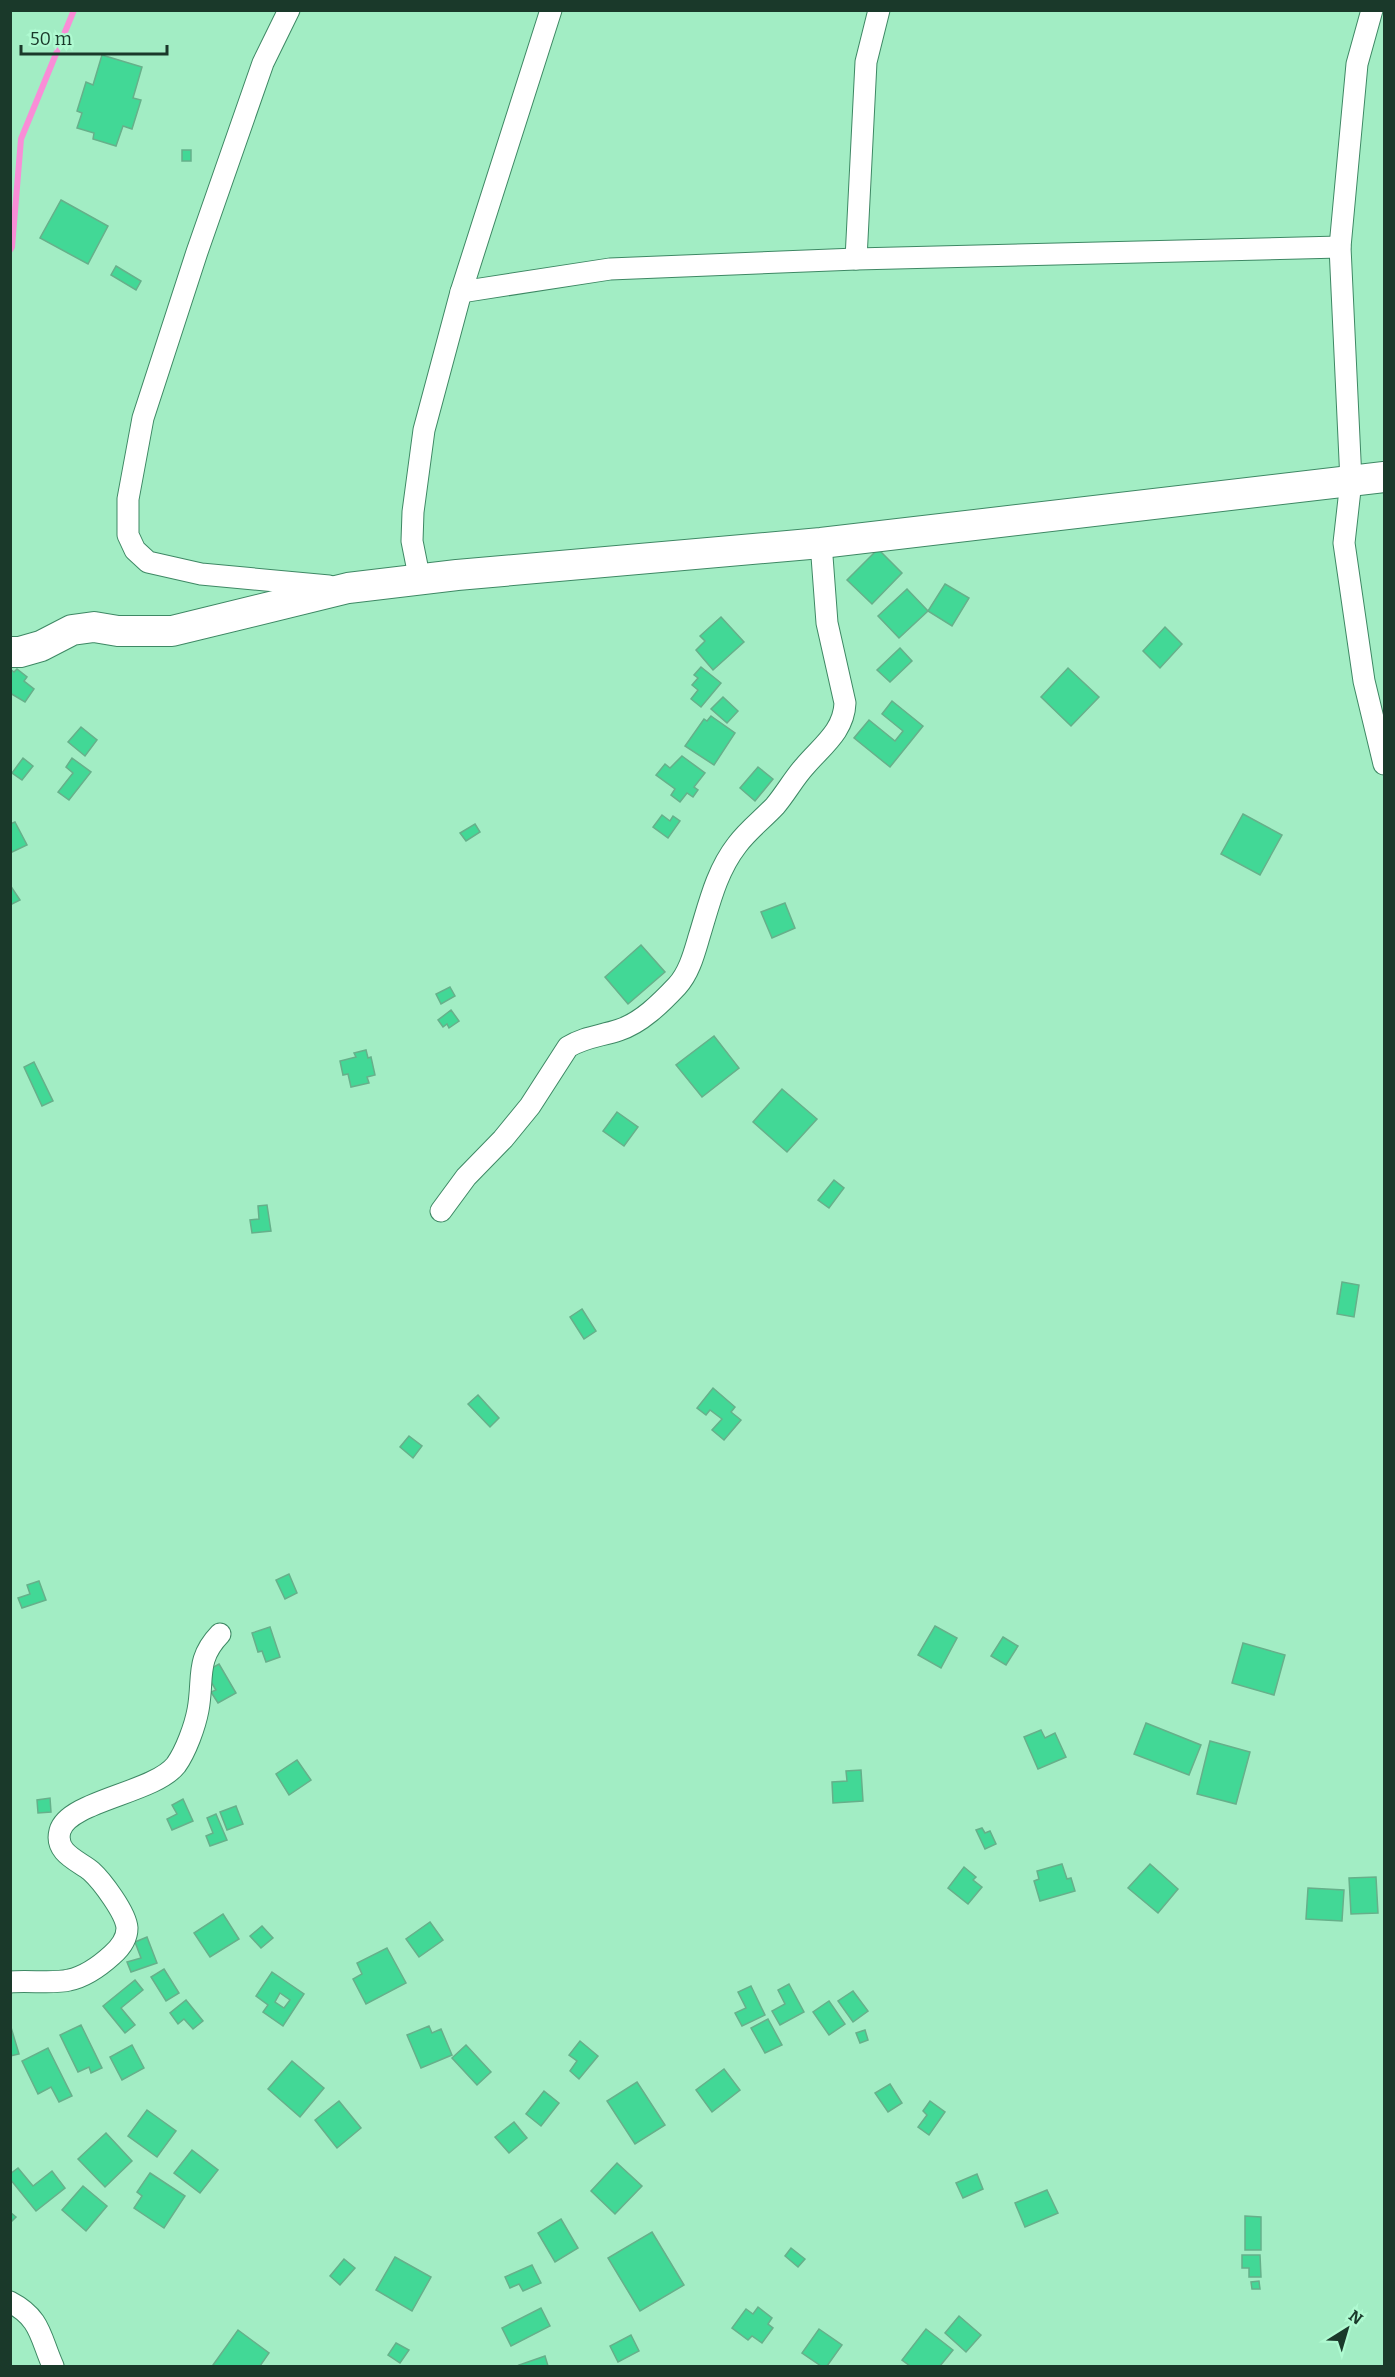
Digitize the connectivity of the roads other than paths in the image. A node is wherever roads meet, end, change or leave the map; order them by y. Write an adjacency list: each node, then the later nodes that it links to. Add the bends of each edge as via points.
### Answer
1 (289, 10): 12 (street, via 263,63 143,418 128,499 128,536 148,562 201,574)
2 (551, 10): 7 (street)
3 (879, 10): 6 (street, via 866,62)
4 (1372, 10): 5 (street, via 1357,63)
5 (1340, 247): 6 (street); 9 (street)
6 (856, 259): 7 (street, via 610,269)
7 (461, 292): 11 (street, via 423,430 412,512 412,541)
8 (1384, 477): 9 (street)
9 (1351, 481): 10 (street); 14 (street, via 1344,543 1364,681)
10 (821, 543): 11 (street); 15 (street, via 827,623 845,703 840,726 723,864 690,964 679,984 633,1024 568,1047 530,1106)
11 (420, 580): 12 (street)
12 (348, 588): 13 (street, via 171,631 94,627 72,630 41,646)
13 (10, 652)
14 (1384, 764)
15 (441, 1211)
16 (220, 1634): 17 (street, via 203,1656 198,1711 175,1766 128,1793 89,1806 64,1823 60,1831 64,1851 105,1886 125,1921 126,1936 121,1947 90,1971 69,1981)
17 (10, 1982)
18 (10, 2302): 19 (street, via 26,2310 33,2319)
19 (53, 2367)

